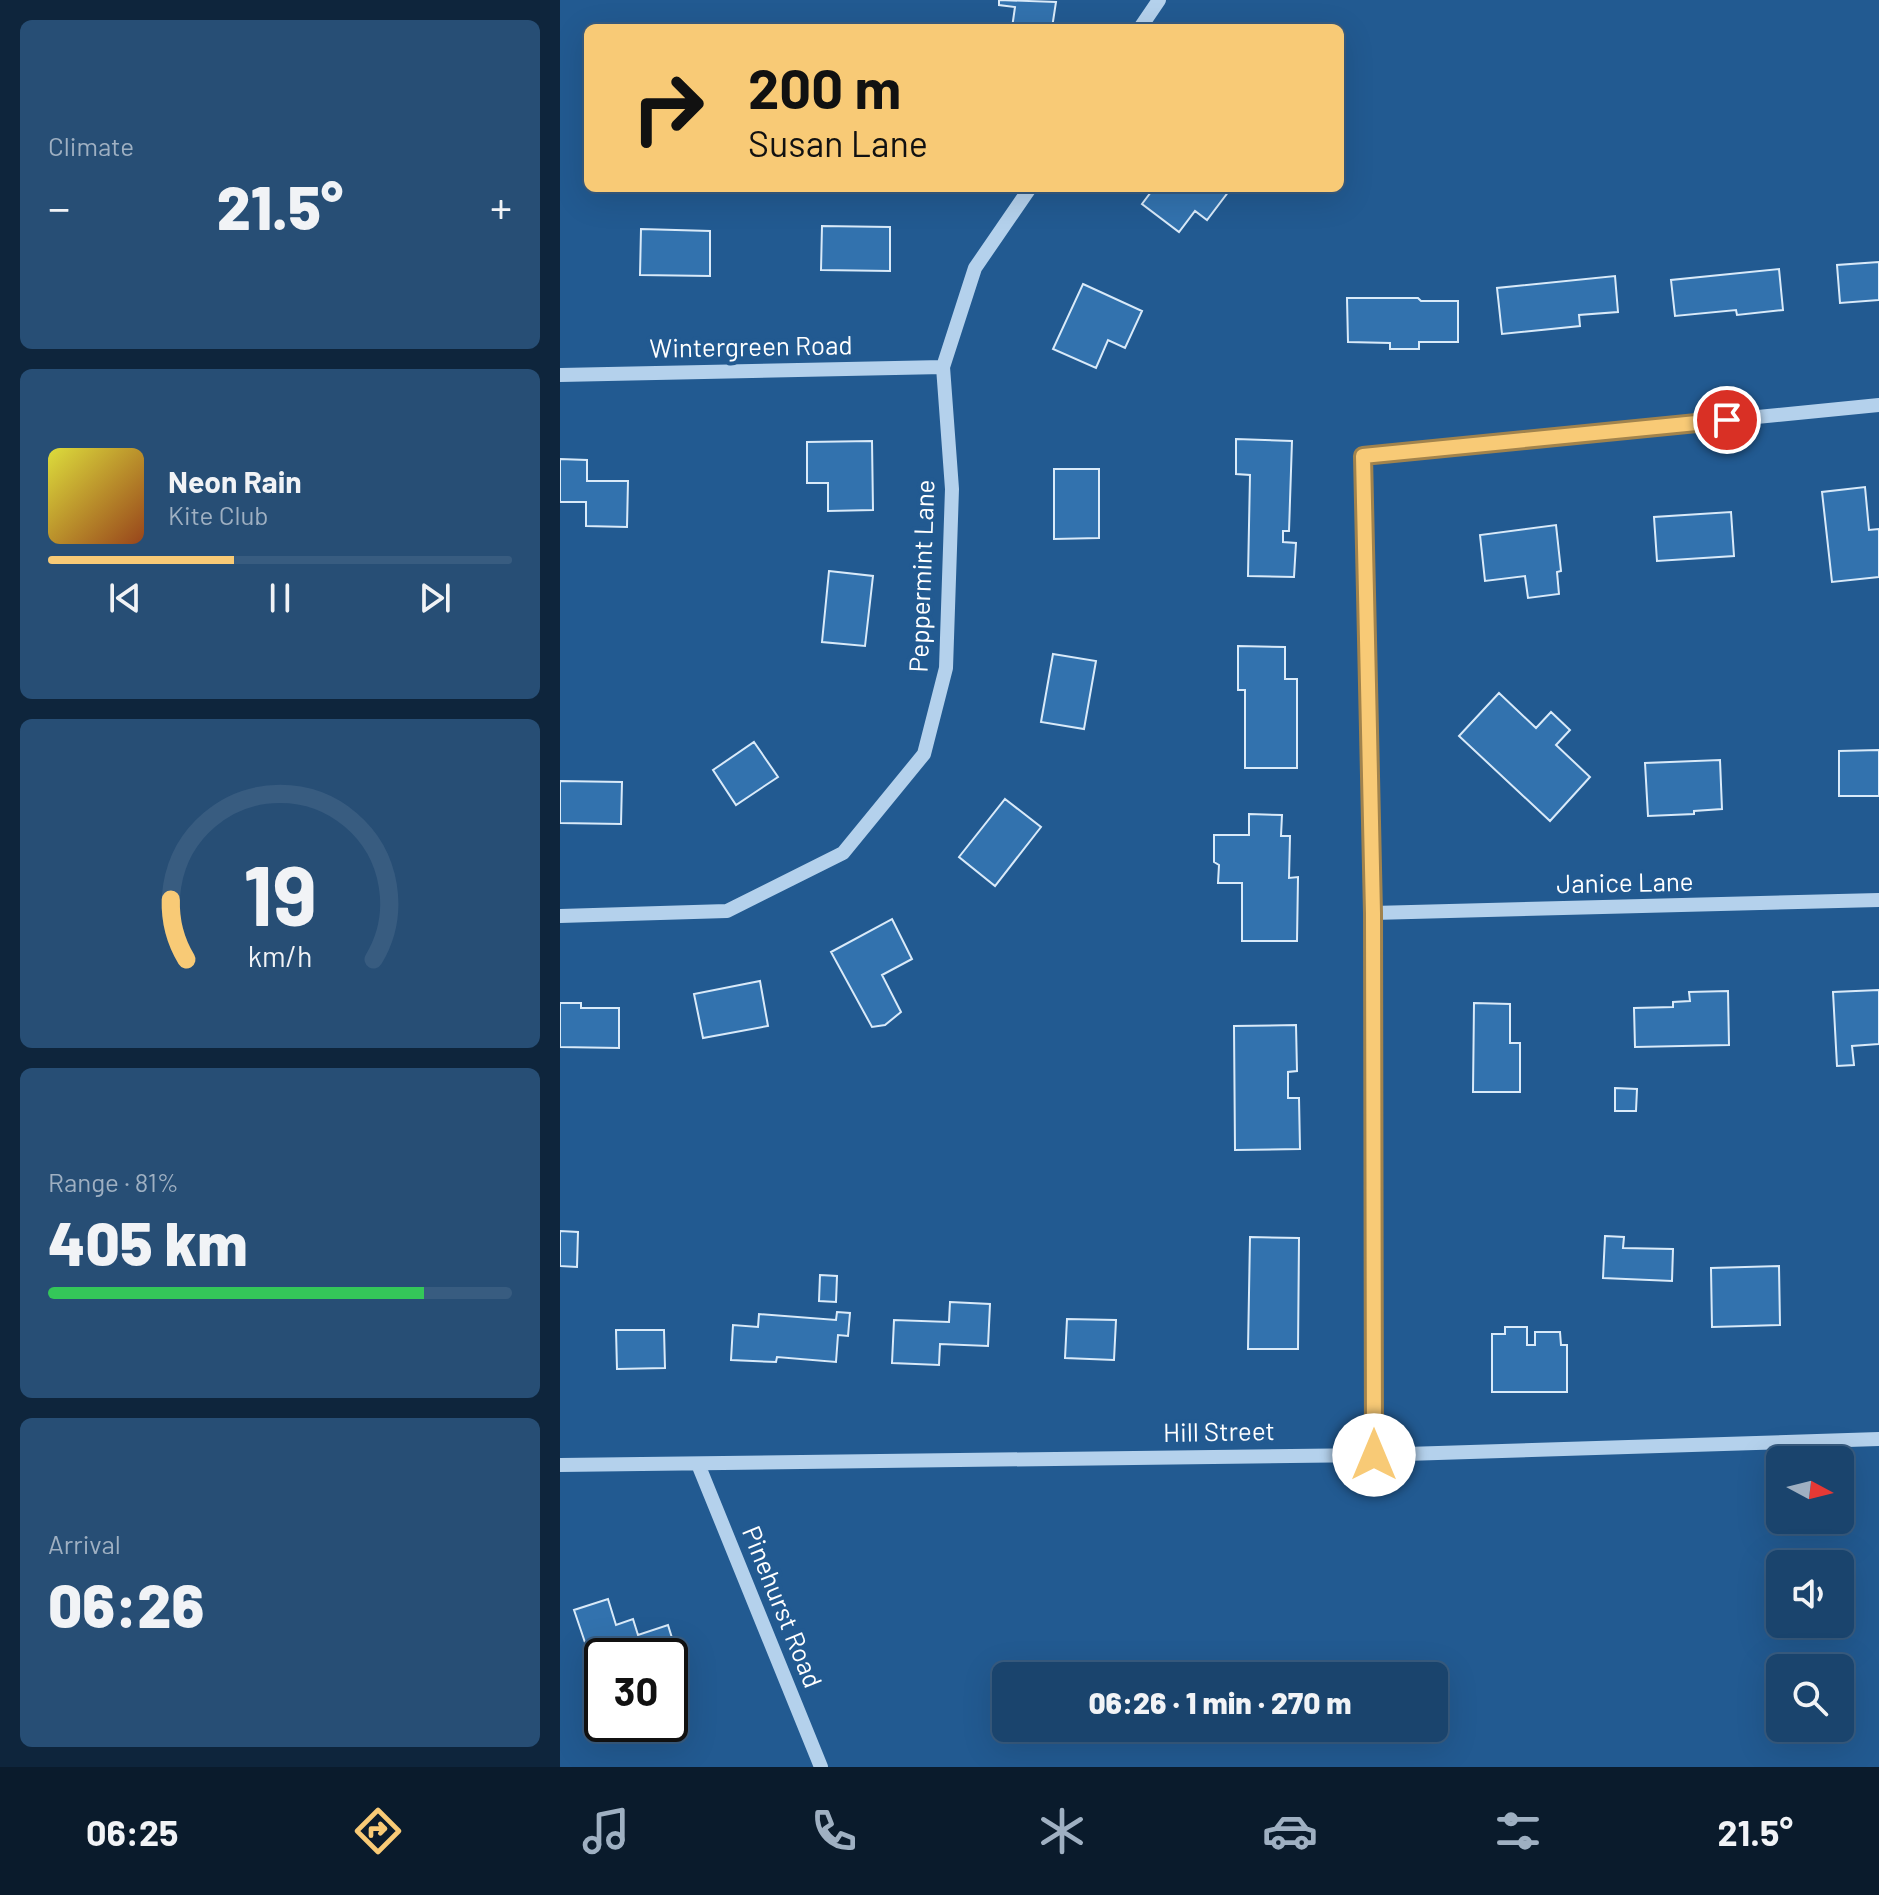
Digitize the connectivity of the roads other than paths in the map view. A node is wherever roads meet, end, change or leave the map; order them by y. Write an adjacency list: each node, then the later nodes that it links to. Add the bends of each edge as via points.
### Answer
1 (1159, 0): 2 (street)
2 (1143, 24)
3 (1027, 192): 4 (street, Peppermint Lane, via 975,268)
4 (943, 367): 5 (street, Wintergreen Road); 9 (street, Peppermint Lane, via 952,489 946,668 924,754 843,853 727,911)
5 (560, 375)
6 (1879, 405): 8 (street, via 1363,456)
7 (1879, 900): 8 (street, Janice Lane)
8 (1373, 913): 11 (street)
9 (560, 916)
10 (1879, 1439): 11 (street, Hill Street)
11 (1374, 1455): 12 (street, Hill Street)
12 (698, 1464): 13 (street, Hill Street); 14 (street, Pinehurst Road)
13 (560, 1465)
14 (821, 1767)

